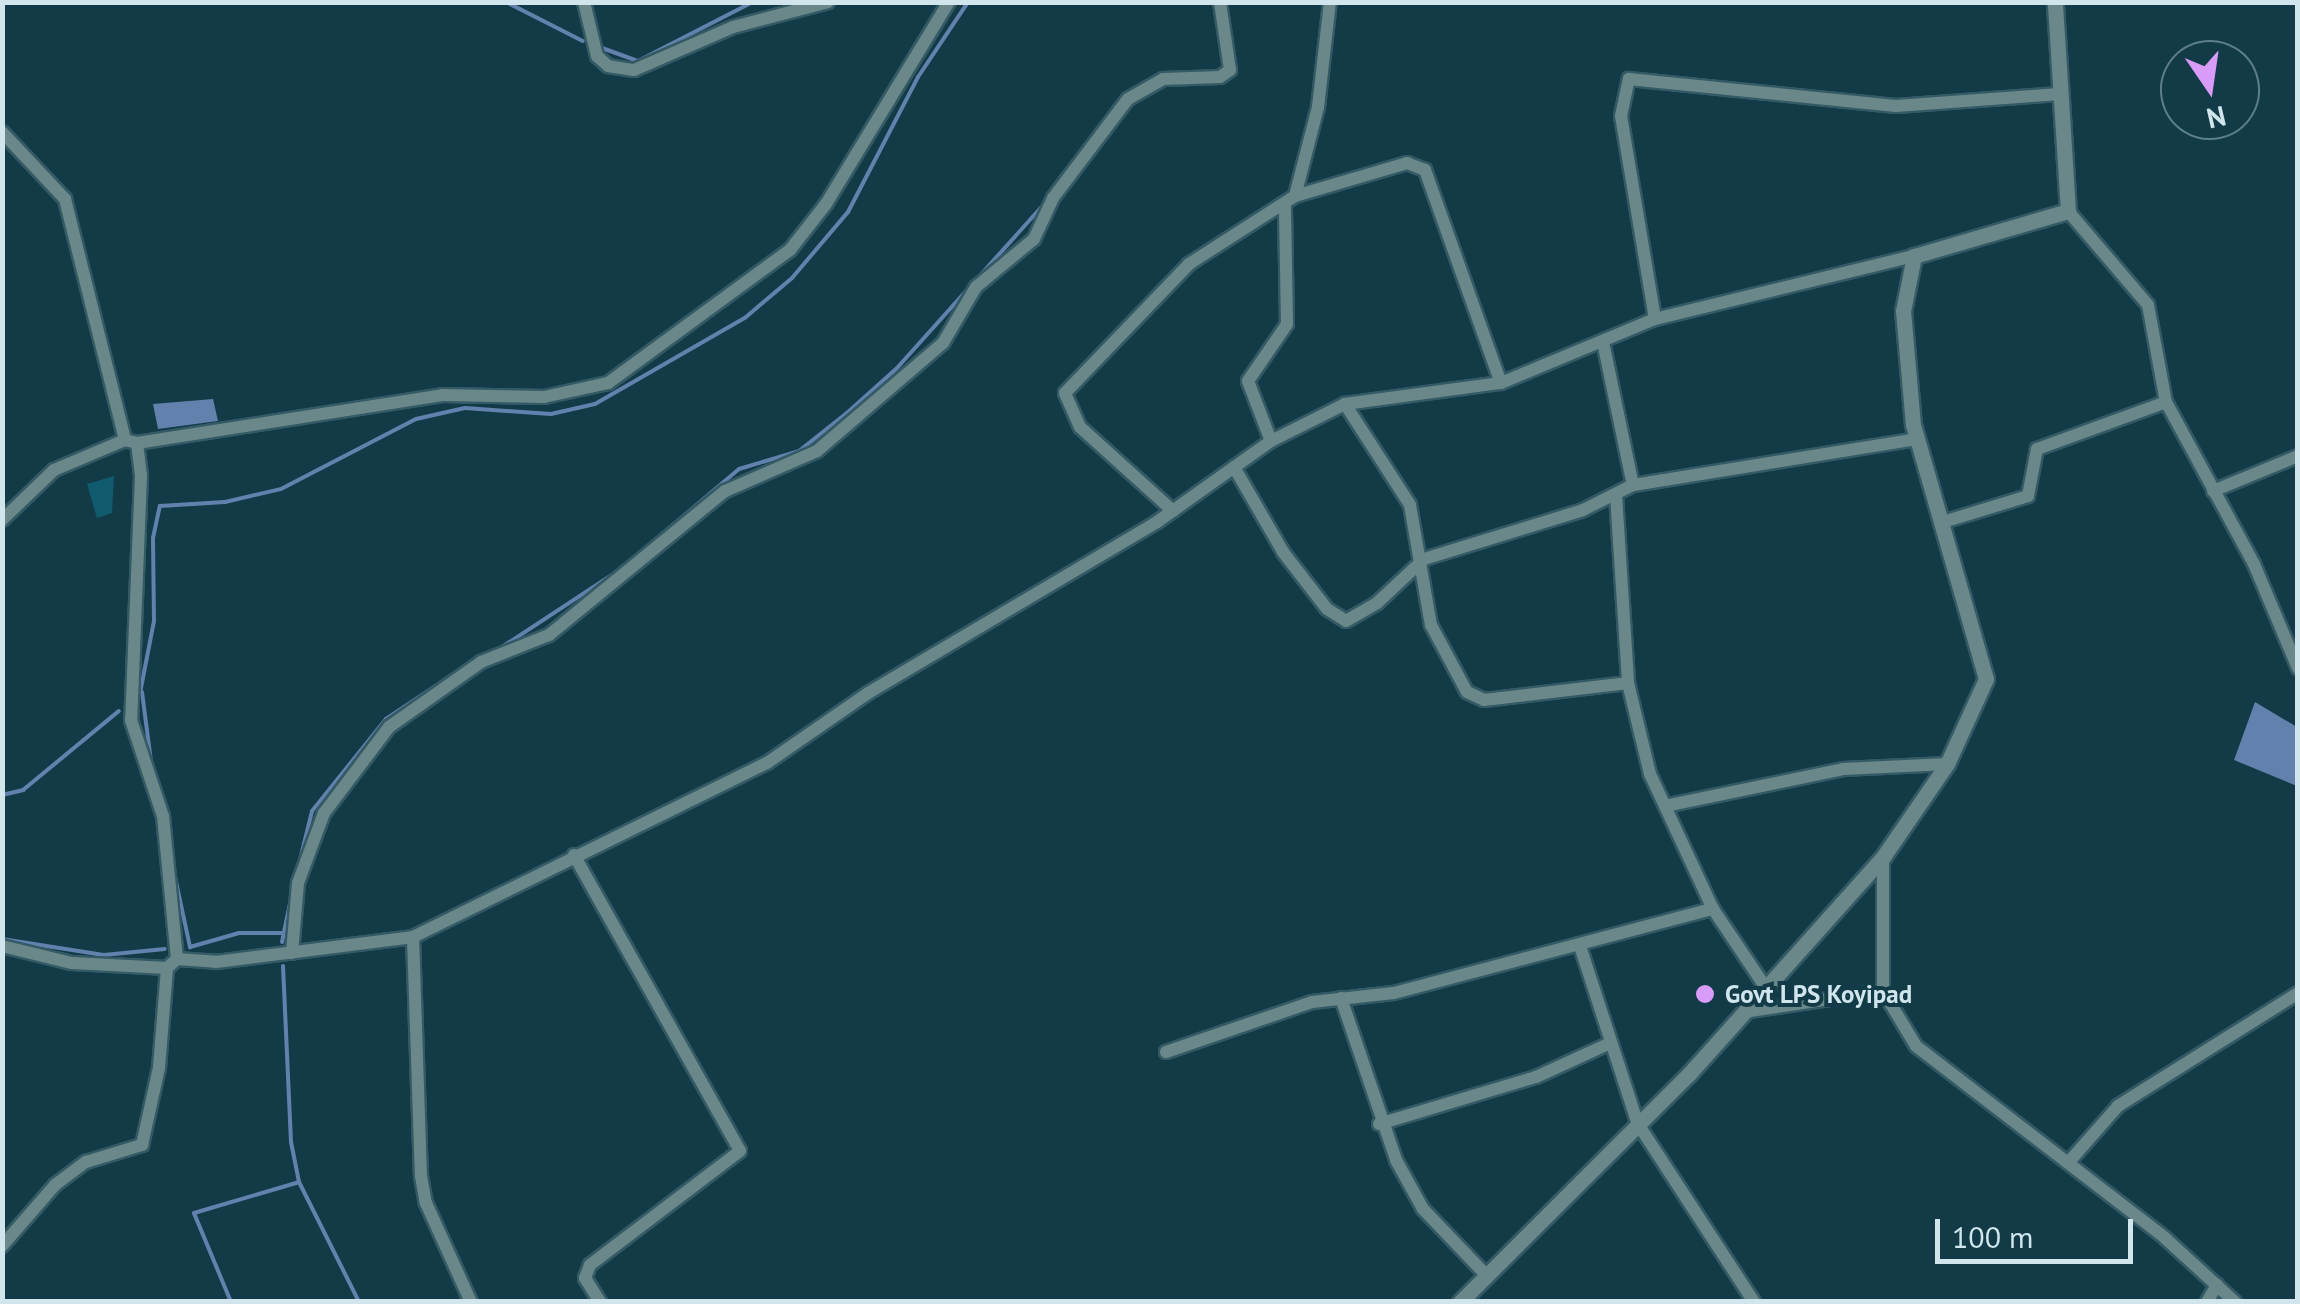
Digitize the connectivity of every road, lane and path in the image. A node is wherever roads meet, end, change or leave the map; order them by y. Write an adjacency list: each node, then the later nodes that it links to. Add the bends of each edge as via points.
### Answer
1 (584, 2): 2 (street, via 597,56 608,66 634,70 734,27)
2 (828, 2)
3 (949, 2): 18 (street, via 826,204 790,250 726,303 608,382 544,397 442,395)
4 (1220, 2): 39 (street, via 1230,70 1220,77 1163,79 1128,99 1053,198 1034,239 976,287 943,343 817,451 726,491 550,635 482,662 389,727 324,813 298,883)
5 (1330, 2): 9 (street, via 1318,107)
6 (2055, 2): 7 (street)
7 (2060, 94): 10 (street); 12 (street, via 1896,106 1628,79 1620,116)
8 (2, 132): 18 (street, via 65,198)
9 (1290, 201): 14 (street, via 1407,163 1425,170); 19 (street, via 1287,324 1248,381); 25 (street, via 1190,264 1065,394 1080,427)
10 (2068, 211): 11 (street); 15 (street, via 2148,305)
11 (1914, 256): 12 (street); 17 (street, via 1904,310)
12 (1655, 319): 13 (street)
13 (1603, 342): 14 (street); 22 (street)
14 (1501, 383): 16 (street)
15 (2166, 402): 23 (street); 27 (street, via 2037,448 2028,496)
16 (1345, 404): 19 (street); 28 (street, via 1396,476)
17 (1918, 438): 22 (street); 27 (street)
18 (130, 441): 26 (street, via 54,470); 40 (street, via 141,476 129,698 136,746 162,816)
19 (1271, 441): 21 (street)
20 (2298, 456): 23 (street)
21 (1234, 468): 25 (street); 28 (street, via 1283,552 1337,618 1355,620)
22 (1633, 485): 24 (street)
23 (2214, 491): 29 (street)
24 (1616, 495): 28 (street); 30 (street)
25 (1173, 511): 33 (street, via 1011,614 868,693 766,763)
26 (2, 520)
27 (1943, 522): 31 (street, via 1986,679)
28 (1424, 559): 30 (street, via 1430,625 1458,682 1475,699)
29 (2298, 668)
30 (1628, 683): 32 (street)
31 (1947, 764): 32 (street, via 1842,769); 34 (street)
32 (1664, 806): 35 (street)
33 (574, 855): 36 (street); 55 (street, via 740,1151 590,1265 585,1278)
34 (1883, 857): 41 (street); 42 (street)
35 (1713, 909): 38 (street); 41 (street)
36 (413, 938): 39 (street); 54 (street, via 421,1176 426,1203)
37 (2, 946): 40 (street, via 72,964)
38 (1580, 946): 44 (street, via 1394,994); 46 (street)
39 (292, 953): 40 (street)
40 (172, 964): 51 (street, via 142,1145 86,1162 55,1184)
41 (1766, 988): 45 (street)
42 (1884, 991): 45 (street); 50 (street, via 1916,1046)
43 (2298, 993): 50 (street, via 2118,1106)
44 (1341, 998): 47 (street); 48 (street)
45 (1744, 1012): 49 (street)
46 (1608, 1044): 48 (street, via 1536,1077); 49 (street)
47 (1166, 1052)
48 (1379, 1124): 52 (street, via 1423,1209)
49 (1638, 1124): 52 (street); 57 (street)
50 (2068, 1162): 53 (street)
51 (2, 1246)
52 (1486, 1275): 56 (street)
53 (2217, 1284): 58 (street); 59 (street)
54 (470, 1302)
55 (600, 1302)
56 (1460, 1302)
57 (1754, 1302)
58 (2207, 1302)
59 (2235, 1302)

